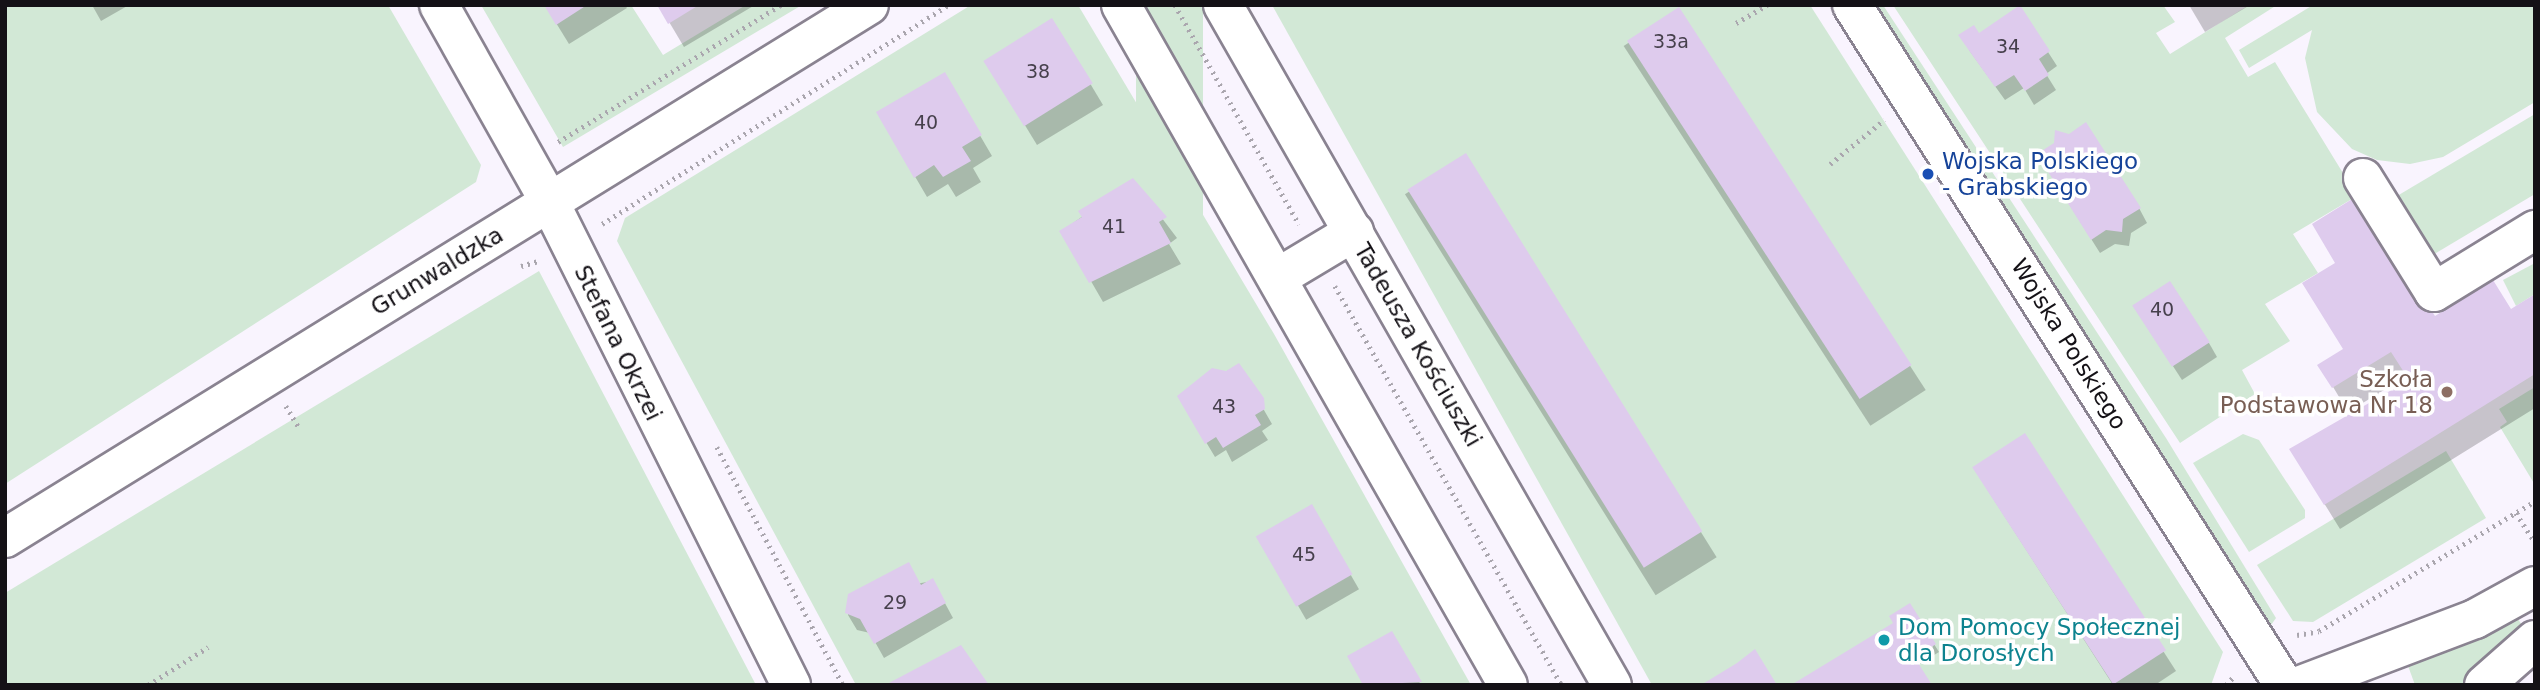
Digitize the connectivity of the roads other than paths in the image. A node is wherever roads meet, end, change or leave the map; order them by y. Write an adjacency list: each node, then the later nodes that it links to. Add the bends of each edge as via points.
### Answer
1 (439, 5): 7 (street, Stefana Okrzei)
2 (869, 5): 7 (street, Grunwaldzka)
3 (1121, 5): 10 (street)
4 (1223, 5): 9 (street, Tadeusza Kościuszki)
5 (1852, 5): 17 (street, Wojska Polskiego)
6 (2363, 178): 8 (street, via 2434,292)
7 (550, 203): 11 (street, Grunwaldzka); 14 (street, Stefana Okrzei)
8 (2535, 230)
9 (1354, 232): 10 (street); 16 (street, Tadeusza Kościuszki)
10 (1277, 278): 15 (street)
11 (5, 538)
12 (2535, 586): 18 (street, via 2475,619)
13 (2535, 640): 19 (street)
14 (791, 685)
15 (1508, 685)
16 (1612, 685)
17 (2284, 685)
18 (2301, 685)
19 (2484, 685)

